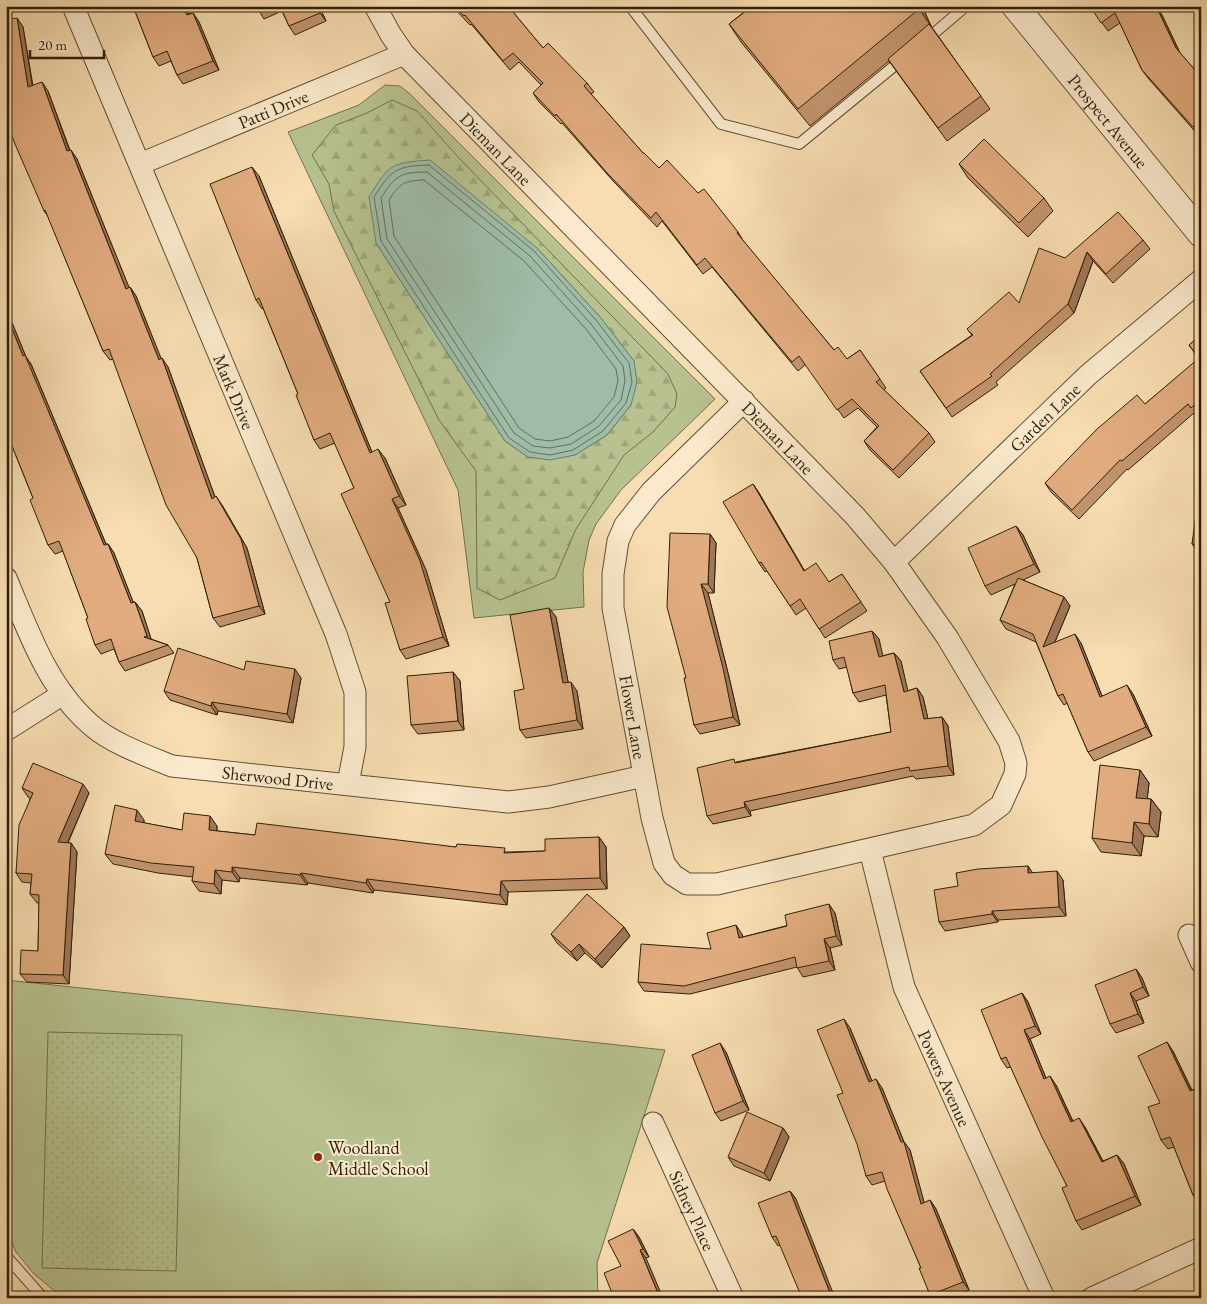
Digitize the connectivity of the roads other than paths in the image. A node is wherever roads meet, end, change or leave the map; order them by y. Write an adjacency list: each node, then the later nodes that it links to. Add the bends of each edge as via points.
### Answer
1 (73, 6): 7 (street, Mark Drive)
2 (375, 6): 6 (street, Dieman Lane)
3 (630, 6): 4 (lane, via 721,124 799,144)
4 (966, 6)
5 (1015, 6): 8 (street, Prospect Avenue)
6 (404, 54): 7 (street, Patti Drive); 10 (street, Dieman Lane)
7 (140, 164): 16 (street, Mark Drive, via 336,634 355,692 355,747)
8 (1201, 234)
9 (1201, 280): 11 (street, Garden Lane, via 1088,375)
10 (744, 401): 11 (street, Dieman Lane, via 855,516); 15 (street, Flower Lane, via 651,492 625,525 618,541 613,574 613,608)
11 (894, 562): 17 (street, Dieman Lane, via 947,637 1009,741 1016,763 1015,774 1001,805 974,825)
12 (6, 578): 13 (street, Sherwood Drive, via 41,659)
13 (63, 694): 14 (street); 16 (street, Sherwood Drive, via 92,726 132,750 172,766)
14 (6, 730)
15 (644, 776): 16 (street, Sherwood Drive, via 550,798 508,802); 17 (street, Flower Lane, via 664,863 673,875 687,884 717,884)
16 (348, 784)
17 (870, 850): 25 (street, Powers Avenue, via 904,987)
18 (1188, 935): 19 (street)
19 (1201, 962)
20 (653, 1123): 24 (street, Sidney Place)
21 (1201, 1248): 26 (street)
22 (6, 1256): 23 (lane)
23 (43, 1298)
24 (733, 1298)
25 (1044, 1298)
26 (1092, 1298)

